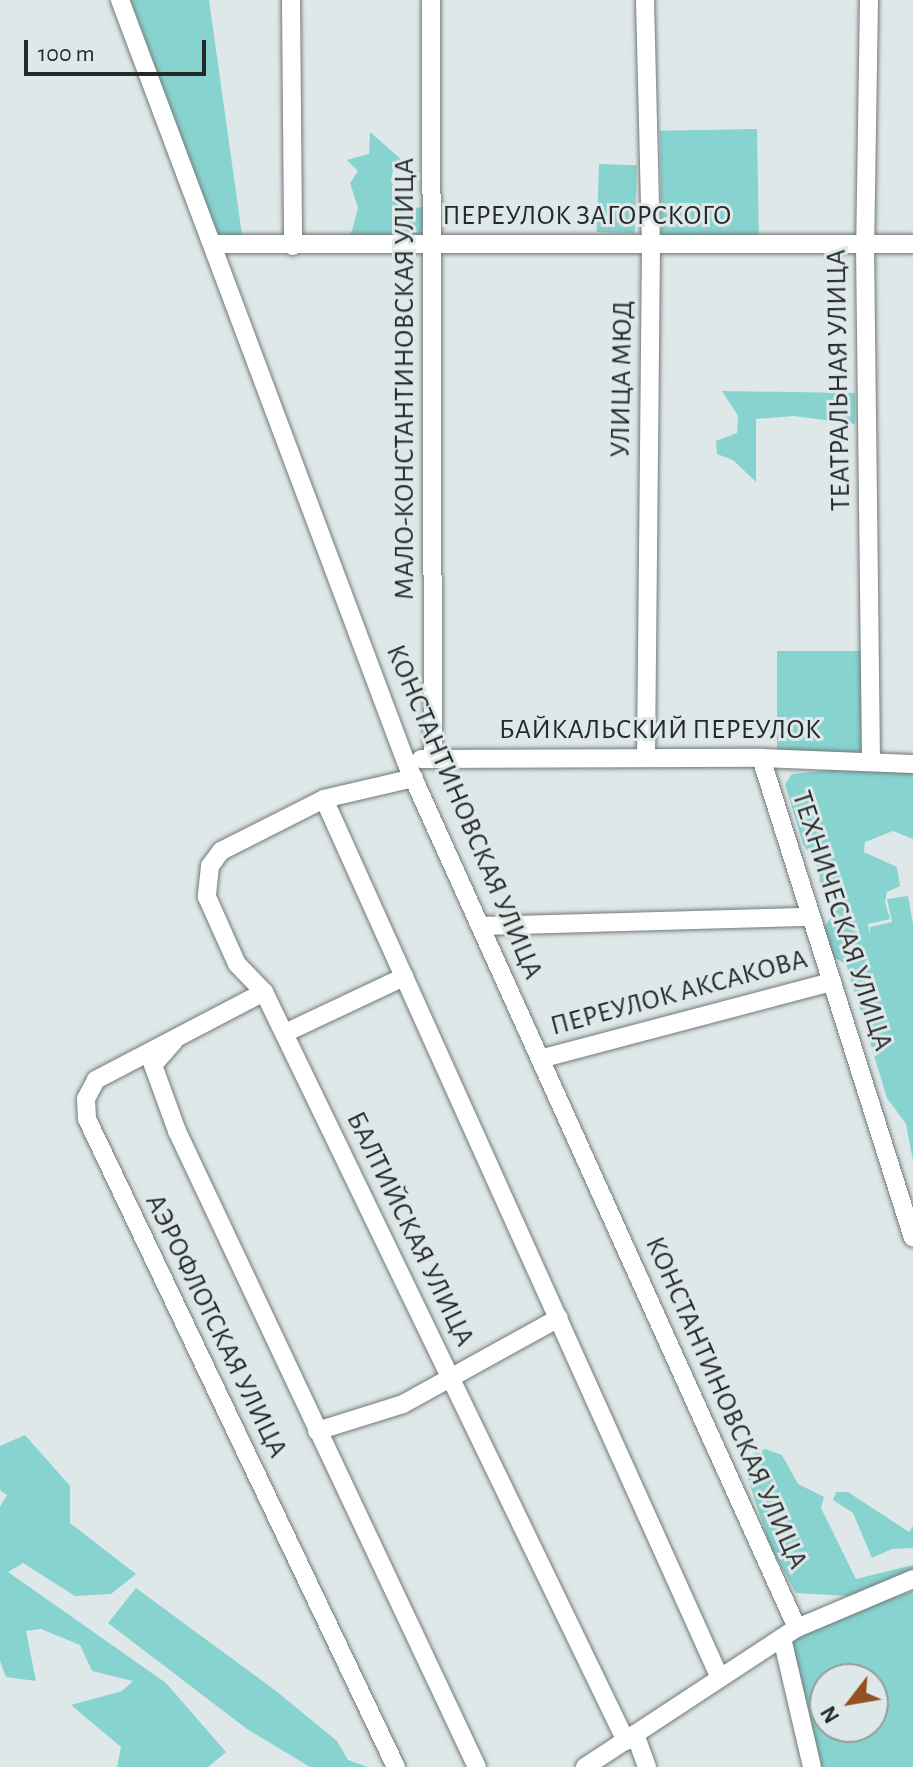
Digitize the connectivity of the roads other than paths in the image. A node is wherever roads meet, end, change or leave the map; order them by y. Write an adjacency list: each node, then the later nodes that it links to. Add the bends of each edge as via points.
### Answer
1 (120, 0): 7 (street, КОНСТАНТИНОВСКАЯ УЛИЦА)
2 (291, 0): 10 (street)
3 (431, 0): 6 (street, МАЛО-КОНСТАНТИНОВСКАЯ УЛИЦА)
4 (645, 0): 11 (street, УЛИЦА МЮД)
5 (869, 0): 9 (street, ТЕАТРАЛЬНАЯ УЛИЦА)
6 (434, 243): 10 (street, ПЕРЕУЛОК ЗАГОРСКОГО); 11 (street, ПЕРЕУЛОК ЗАГОРСКОГО); 12 (street, МАЛО-КОНСТАНТИНОВСКАЯ УЛИЦА)
7 (213, 244): 10 (street, ПЕРЕУЛОК ЗАГОРСКОГО); 17 (street, КОНСТАНТИНОВСКАЯ УЛИЦА)
8 (913, 244): 9 (street, ПЕРЕУЛОК ЗАГОРСКОГО)
9 (865, 245): 11 (street, ПЕРЕУЛОК ЗАГОРСКОГО); 15 (street, ТЕАТРАЛЬНАЯ УЛИЦА)
10 (293, 246)
11 (651, 246): 13 (street, УЛИЦА МЮД)
12 (433, 757): 13 (street, БАЙКАЛЬСКИЙ ПЕРЕУЛОК); 17 (street, БАЙКАЛЬСКИЙ ПЕРЕУЛОК)
13 (646, 758): 14 (street, БАЙКАЛЬСКИЙ ПЕРЕУЛОК)
14 (761, 758): 15 (street, БАЙКАЛЬСКИЙ ПЕРЕУЛОК); 19 (street, ТЕХНИЧЕСКАЯ УЛИЦА)
15 (871, 759): 16 (street, БАЙКАЛЬСКИЙ ПЕРЕУЛОК)
16 (913, 764)
17 (410, 770): 18 (street, БАЙКАЛЬСКИЙ ПЕРЕУЛОК); 20 (street, КОНСТАНТИНОВСКАЯ УЛИЦА)
18 (324, 799): 21 (street); 23 (street, БАЛТИЙСКАЯ УЛИЦА, via 221,851 210,866 207,897 219,932 237,964)
19 (811, 917): 20 (street); 22 (street, ТЕХНИЧЕСКАЯ УЛИЦА)
20 (480, 926): 26 (street, КОНСТАНТИНОВСКАЯ УЛИЦА)
21 (404, 977): 24 (street); 28 (street)
22 (832, 982): 26 (street, ПЕРЕУЛОК АКСАКОВА); 27 (street, ТЕХНИЧЕСКАЯ УЛИЦА)
23 (264, 992): 24 (street, БАЛТИЙСКАЯ УЛИЦА); 25 (street, АЭРОФЛОТСКАЯ УЛИЦА)
24 (285, 1033): 29 (street, БАЛТИЙСКАЯ УЛИЦА)
25 (179, 1036): 30 (street, via 153,1065 158,1085); 35 (street, АЭРОФЛОТСКАЯ УЛИЦА, via 96,1080 86,1099 87,1119)
26 (540, 1059): 32 (street, КОНСТАНТИНОВСКАЯ УЛИЦА)
27 (913, 1238)
28 (559, 1318): 29 (street); 33 (street)
29 (452, 1380): 30 (street, via 403,1404); 34 (street, БАЛТИЙСКАЯ УЛИЦА)
30 (317, 1431): 36 (street)
31 (913, 1579): 32 (street)
32 (789, 1633): 33 (street); 39 (street, КОНСТАНТИНОВСКАЯ УЛИЦА)
33 (720, 1678): 34 (street)
34 (631, 1738): 37 (street); 38 (street, БАЛТИЙСКАЯ УЛИЦА)
35 (396, 1767)
36 (477, 1767)
37 (585, 1767)
38 (647, 1767)
39 (812, 1767)

